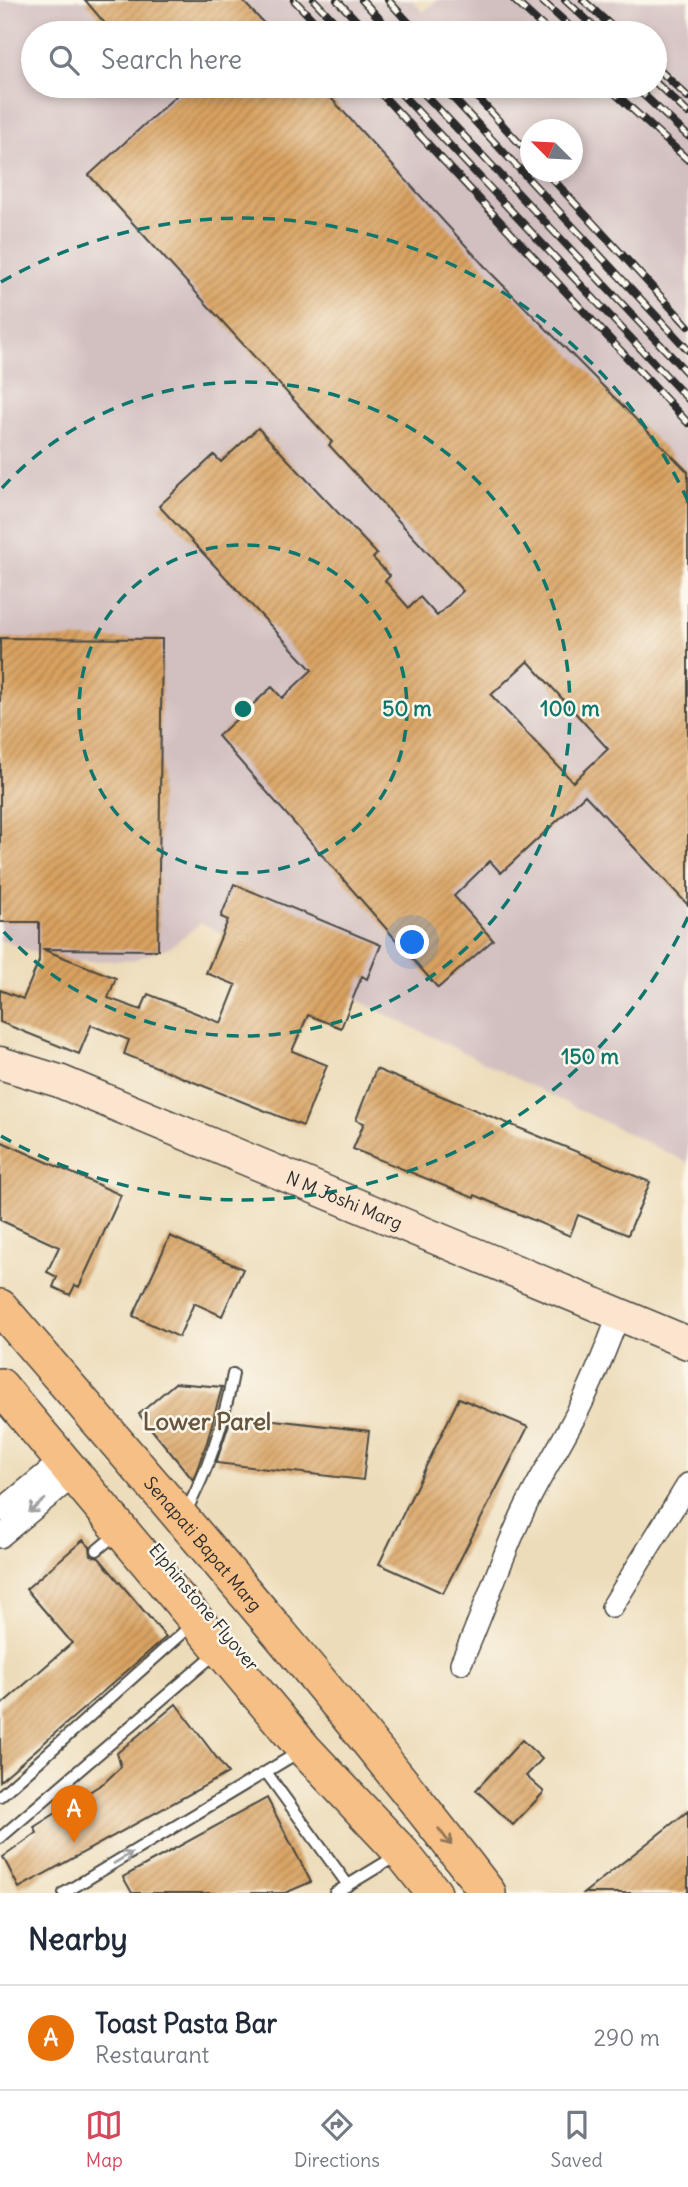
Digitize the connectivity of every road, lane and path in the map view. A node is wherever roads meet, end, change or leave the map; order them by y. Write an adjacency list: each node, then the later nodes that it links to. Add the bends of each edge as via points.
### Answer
1 (0, 1063): 3 (main road, N M Joshi Marg, via 59,1080)
2 (0, 1307): 12 (main road, Senapati Bapat Marg)
3 (620, 1314): 5 (main road, N M Joshi Marg); 17 (street, via 572,1424 507,1545)
4 (0, 1332): 20 (main road, Elphinstone Flyover, via 309,1702)
5 (688, 1343)
6 (0, 1364): 20 (main road, Elphinstone Flyover, via 288,1707)
7 (233, 1374): 12 (lane, via 205,1472)
8 (0, 1386): 9 (main road)
9 (68, 1468): 11 (street); 13 (street, one-way to 13); 15 (main road, via 109,1540)
10 (688, 1484): 14 (street)
11 (0, 1511)
12 (182, 1519): 20 (main road, Senapati Bapat Marg, via 329,1690)
13 (0, 1537)
14 (612, 1607)
15 (197, 1620): 16 (main road); 21 (lane)
16 (220, 1649): 18 (main road); 22 (lane)
17 (461, 1662)
18 (304, 1749): 19 (lane); 23 (main road)
19 (266, 1772): 24 (lane); 25 (lane, one-way to 19)
20 (380, 1779): 23 (main road, Elphinstone Flyover); 28 (main road, one-way to 28)
21 (0, 1796)
22 (0, 1838)
23 (402, 1853): 24 (lane); 27 (main road)
24 (348, 1885): 26 (lane)
25 (64, 1893)
26 (335, 1893)
27 (434, 1893)
28 (488, 1893)

